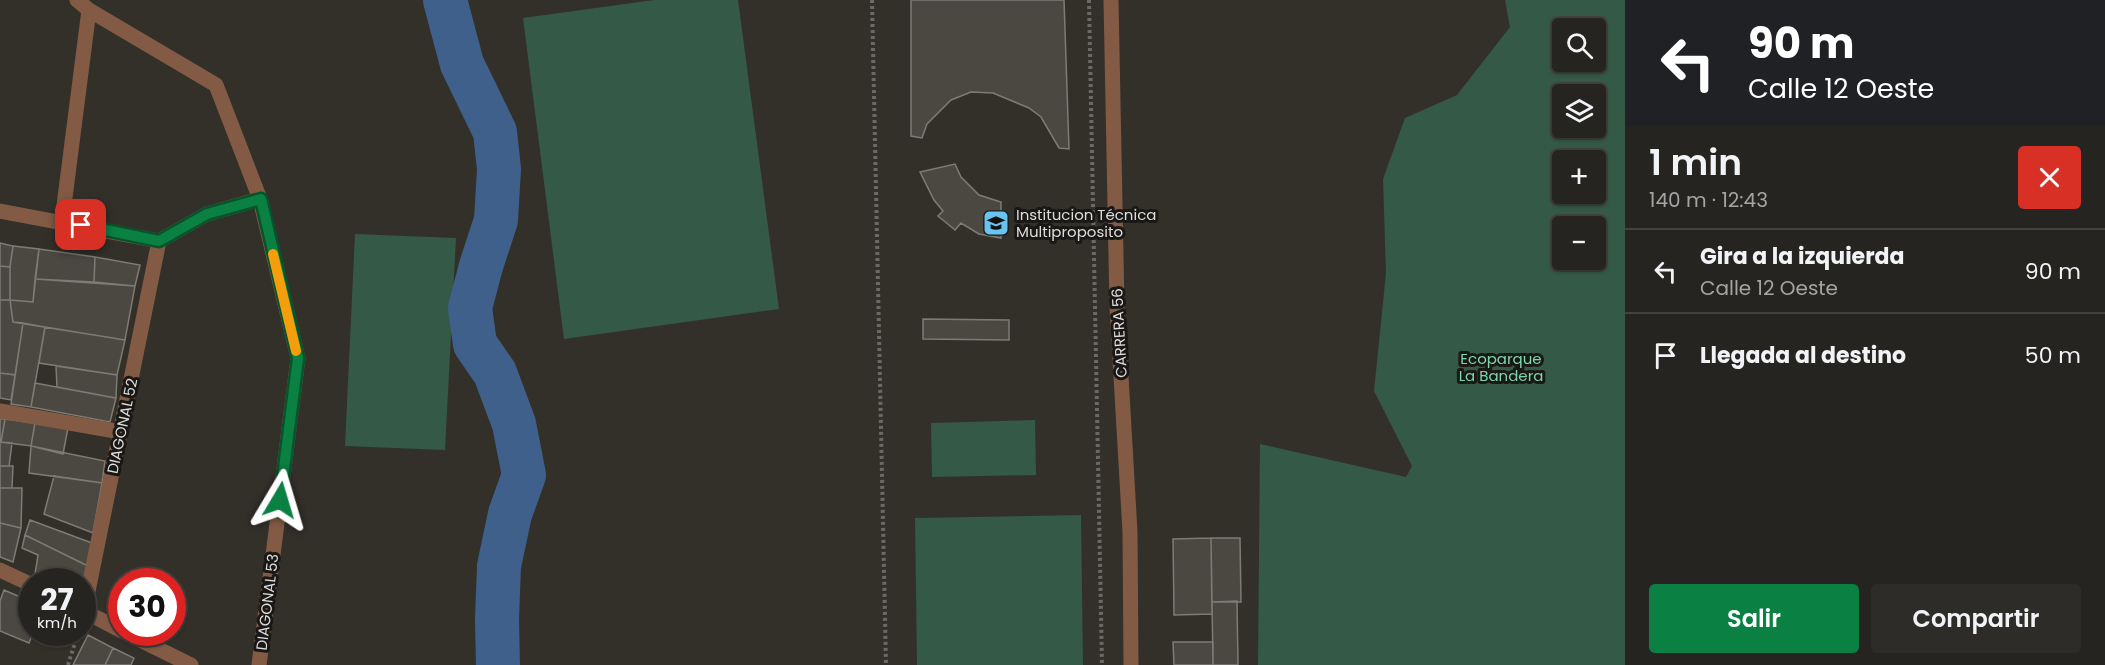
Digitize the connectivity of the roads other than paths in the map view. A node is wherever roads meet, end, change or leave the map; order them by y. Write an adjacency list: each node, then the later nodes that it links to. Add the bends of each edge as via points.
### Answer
1 (1111, 0): 15 (street, CARRERA 56, via 1117,307 1130,532)
2 (83, 5): 3 (street, DIAGONAL 53, via 216,85); 5 (street)
3 (261, 199): 6 (street, via 207,214); 14 (street, DIAGONAL 53, via 298,358)
4 (0, 210): 5 (street)
5 (62, 221): 6 (street)
6 (159, 241): 8 (street, DIAGONAL 52)
7 (0, 411): 8 (street)
8 (121, 432): 9 (street, DIAGONAL 52)
9 (92, 568)
10 (0, 570): 11 (street)
11 (18, 578)
12 (152, 646): 13 (street)
13 (191, 665)
14 (259, 665)
15 (1131, 665)

